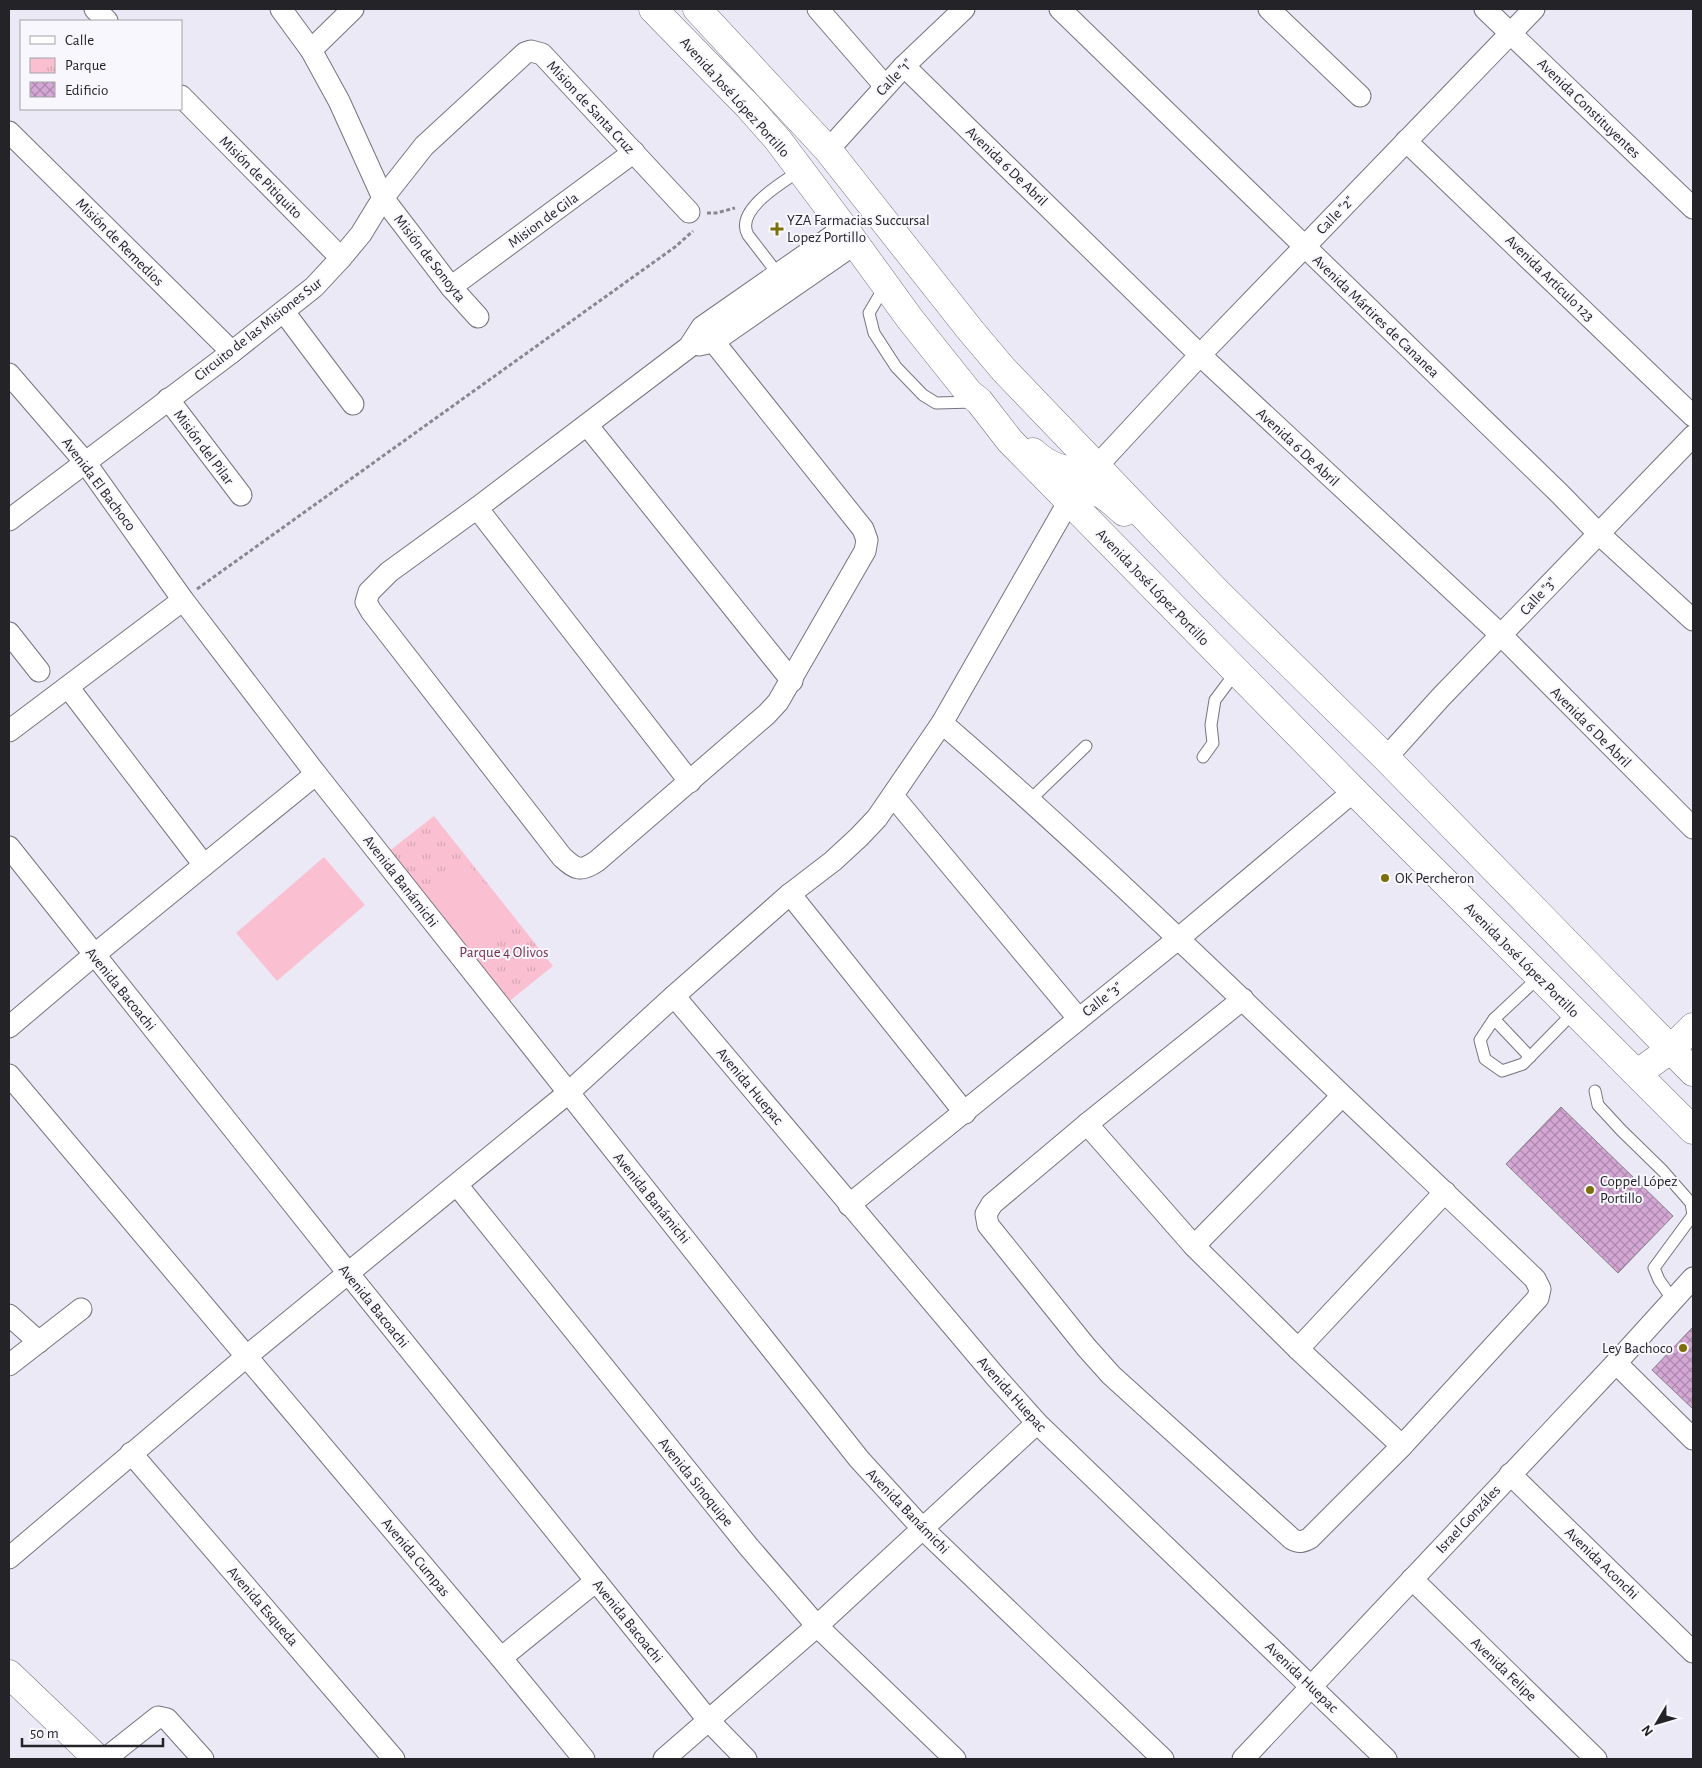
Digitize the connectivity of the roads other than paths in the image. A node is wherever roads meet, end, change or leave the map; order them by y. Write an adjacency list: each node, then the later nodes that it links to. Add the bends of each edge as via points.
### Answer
1 (95, 9): 12 (street)
2 (280, 9): 14 (street)
3 (353, 9): 14 (street)
4 (653, 9): 23 (main road, Avenida José López Portillo, via 748,106)
5 (697, 9): 21 (main road, Avenida José López Portillo)
6 (818, 9): 16 (street)
7 (964, 9): 15 (street, Calle "1")
8 (1060, 9): 28 (street, Avenida Mártires de Cananea)
9 (1269, 9): 17 (street)
10 (1485, 9): 13 (street, Avenida Constituyentes)
11 (1534, 9): 13 (street, Calle "2")
12 (106, 20)
13 (1510, 33): 20 (street, Calle "2"); 25 (street, Avenida Constituyentes)
14 (311, 50): 24 (street, via 352,128)
15 (904, 66): 16 (street, Calle "1"); 37 (street, Avenida 6 De Abril)
16 (885, 86): 21 (street, Calle "1")
17 (1360, 96)
18 (182, 97): 29 (street, Misión de Pitiquito)
19 (9, 132): 36 (street, Misión de Remedios)
20 (1406, 140): 28 (street, Calle "2"); 42 (street, Avenida Artículo 123)
21 (828, 150): 46 (main road, Avenida José López Portillo, via 1004,370)
22 (634, 152): 24 (street, Mision de Santa Cruz, via 542,54 530,51 519,57 424,146); 26 (street, Mision de Santa Cruz); 32 (street, Mision de Gila)
23 (801, 170): 27 (main road, Avenida José López Portillo); 30 (lane, via 756,204 744,223 748,235)
24 (383, 198): 29 (street, Circuito de las Misiones Sur); 32 (street, Misión de Sonoyta)
25 (1693, 208)
26 (691, 222)
27 (850, 235): 30 (street); 31 (main road, Avenida José López Portillo); 35 (street)
28 (1305, 247): 37 (street, Calle "2"); 51 (street, Avenida Mártires de Cananea)
29 (342, 258): 33 (street, Circuito de las Misiones Sur)
30 (778, 274): 35 (street)
31 (886, 285): 40 (main road, Avenida José López Portillo); 40 (lane, via 869,313 874,333 896,367 923,395 936,403)
32 (452, 287): 34 (street, Misión de Sonoyta)
33 (284, 312): 36 (street, Circuito de las Misiones Sur); 41 (street)
34 (478, 317)
35 (707, 335): 43 (street); 59 (street, via 863,529 867,540 865,551)
36 (232, 352): 39 (street, Circuito de las Misiones Sur)
37 (1200, 355): 46 (street, Calle "2"); 56 (street, Avenida 6 De Abril)
38 (9, 374): 45 (street, Avenida El Bachoco)
39 (168, 399): 45 (street, Circuito de las Misiones Sur); 47 (street, Misión del Pilar)
40 (979, 402): 46 (main road, via 1044,462 1065,470); 48 (main road, Avenida José López Portillo, via 1010,441)
41 (353, 404)
42 (1693, 416)
43 (587, 425): 49 (street); 59 (street)
44 (1693, 436): 51 (street, Calle "3")
45 (86, 462): 50 (street, Circuito de las Misiones Sur); 53 (street, Avenida El Bachoco)
46 (1096, 467): 52 (main road, Avenida José López Portillo)
47 (241, 495)
48 (1069, 501): 52 (main road, via 1090,492 1106,496 1172,559); 58 (main road, Avenida José López Portillo); 61 (street)
49 (477, 508): 67 (street); 67 (street, via 389,572 369,592 366,602 562,858 579,869 589,867)
50 (9, 520)
51 (1598, 533): 54 (street, Avenida Mártires de Cananea); 56 (street, Calle "3")
52 (1216, 591): 65 (main road, Avenida José López Portillo)
53 (183, 600): 60 (street); 66 (street, Avenida Banámichi)
54 (1693, 620)
55 (9, 633): 57 (street)
56 (1501, 636): 65 (street, Calle "3"); 71 (street, Avenida 6 De Abril)
57 (39, 671)
58 (1236, 672): 64 (lane, via 1215,700 1211,725 1213,743); 68 (main road, Avenida José López Portillo)
59 (792, 681): 67 (street, via 767,714)
60 (68, 687): 62 (street); 73 (street)
61 (942, 723): 69 (street); 70 (street)
62 (9, 731)
63 (1086, 746): 70 (lane)
64 (1203, 757)
65 (1386, 758): 85 (main road, Avenida José López Portillo)
66 (316, 774): 73 (street); 91 (street, Avenida Banámichi)
67 (690, 782)
68 (1354, 791): 75 (street, Calle "3"); 77 (main road, Avenida José López Portillo)
69 (893, 796): 74 (street, via 877,818 833,861); 81 (street)
70 (1030, 800): 75 (street)
71 (1693, 828)
72 (9, 847): 76 (street, Avenida Bacoachi)
73 (204, 865): 76 (street)
74 (790, 894): 78 (street); 93 (street)
75 (1180, 938): 79 (street); 81 (street, Calle "3")
76 (94, 955): 84 (street); 100 (street, Avenida Bacoachi)
77 (1539, 977): 80 (main road, Avenida José López Portillo); 82 (lane)
78 (674, 996): 91 (street); 98 (street, Avenida Huepac)
79 (1243, 999): 92 (street); 94 (street)
80 (1574, 1012): 86 (lane); 88 (main road, Avenida José López Portillo)
81 (1078, 1018): 93 (street, Calle "3")
82 (1494, 1019): 86 (lane); 86 (lane, via 1480,1040 1486,1059 1502,1071 1523,1064)
83 (1693, 1026): 85 (main road)
84 (9, 1027)
85 (1671, 1049): 87 (main road, Avenida José López Portillo); 88 (main road)
86 (1530, 1057)
87 (1693, 1072)
88 (1638, 1074): 95 (main road, Avenida José López Portillo)
89 (9, 1075): 107 (street, Avenida Cumpas)
90 (1595, 1091): 102 (lane, via 1598,1105 1691,1203 1693,1215 1654,1268)
91 (568, 1093): 96 (street); 115 (street, Avenida Banámichi, via 859,1459)
92 (1342, 1096): 97 (street); 99 (street)
93 (965, 1113): 98 (street, Calle "3")
94 (1087, 1124): 99 (street); 112 (street, via 992,1204 986,1214 988,1225 1111,1375 1298,1542 1310,1538)
95 (1693, 1130)
96 (457, 1186): 100 (street); 119 (street, Avenida Sinoquipe, via 715,1507)
97 (1446, 1192): 106 (street); 112 (street, via 1535,1279 1540,1289 1538,1298)
98 (849, 1205): 110 (street, Avenida Huepac)
99 (1194, 1246): 106 (street)
100 (348, 1273): 107 (street); 118 (street, Avenida Bacoachi)
101 (1693, 1278): 102 (street, Israel Gonzáles)
102 (1673, 1300): 108 (street, Israel Gonzáles)
103 (80, 1309): 105 (street)
104 (9, 1315): 105 (street)
105 (38, 1342): 109 (street)
106 (1298, 1349): 112 (street)
107 (246, 1356): 113 (street); 121 (street, Avenida Cumpas)
108 (1616, 1363): 111 (street); 114 (street, Israel Gonzáles)
109 (9, 1365)
110 (1037, 1423): 115 (street); 123 (street, Avenida Huepac)
111 (1693, 1439)
112 (1402, 1446)
113 (131, 1453): 116 (street); 128 (street, Avenida Esqueda)
114 (1510, 1474): 117 (street, Israel Gonzáles); 120 (street, Avenida Aconchi)
115 (922, 1528): 119 (street); 133 (street, Avenida Banámichi)
116 (9, 1558)
117 (1412, 1579): 123 (street, Israel Gonzáles); 136 (street, Avenida Felipe)
118 (596, 1581): 121 (street); 124 (street, Avenida Bacoachi)
119 (818, 1626): 124 (street); 132 (street, Avenida Sinoquipe)
120 (1693, 1652)
121 (501, 1658): 129 (street, Avenida Cumpas)
122 (9, 1674): 125 (main road)
123 (1311, 1685): 134 (street, Israel Gonzáles); 135 (street, Avenida Huepac)
124 (709, 1721): 130 (street); 131 (street, Avenida Bacoachi)
125 (98, 1759)
126 (105, 1759): 127 (street, via 158,1717 167,1719)
127 (203, 1759)
128 (394, 1759)
129 (584, 1759)
130 (664, 1759)
131 (746, 1759)
132 (956, 1759)
133 (1163, 1759)
134 (1243, 1759)
135 (1386, 1759)
136 (1596, 1759)

